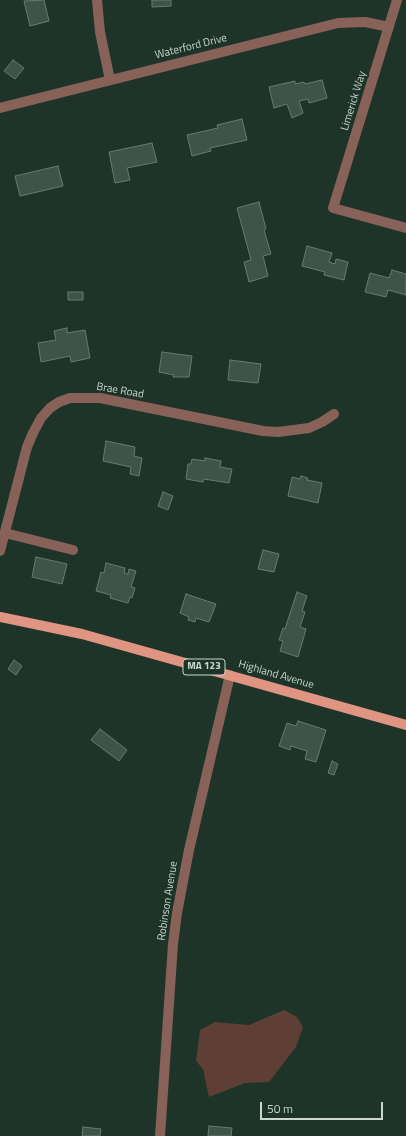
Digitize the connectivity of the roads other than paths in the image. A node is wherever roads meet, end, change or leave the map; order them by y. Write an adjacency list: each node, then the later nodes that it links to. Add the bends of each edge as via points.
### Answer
1 (97, 0): 4 (street, via 100,32)
2 (398, 0): 3 (street, Limerick Way)
3 (389, 27): 4 (street, Waterford Drive, via 365,22 338,23); 6 (street, Limerick Way, via 333,208)
4 (110, 80): 5 (street, Waterford Drive)
5 (0, 108)
6 (406, 228)
7 (334, 414): 8 (street, Brae Road, via 309,428 278,432 100,398 70,398 50,408 33,433)
8 (5, 533): 9 (street, Brae Road); 10 (street)
9 (0, 550)
10 (73, 550)
11 (0, 616): 12 (main road, Highland Avenue / MA 123, via 82,634)
12 (230, 675): 13 (main road, Highland Avenue / MA 123); 14 (street, Robinson Avenue, via 177,913)
13 (406, 725)
14 (160, 1136)

